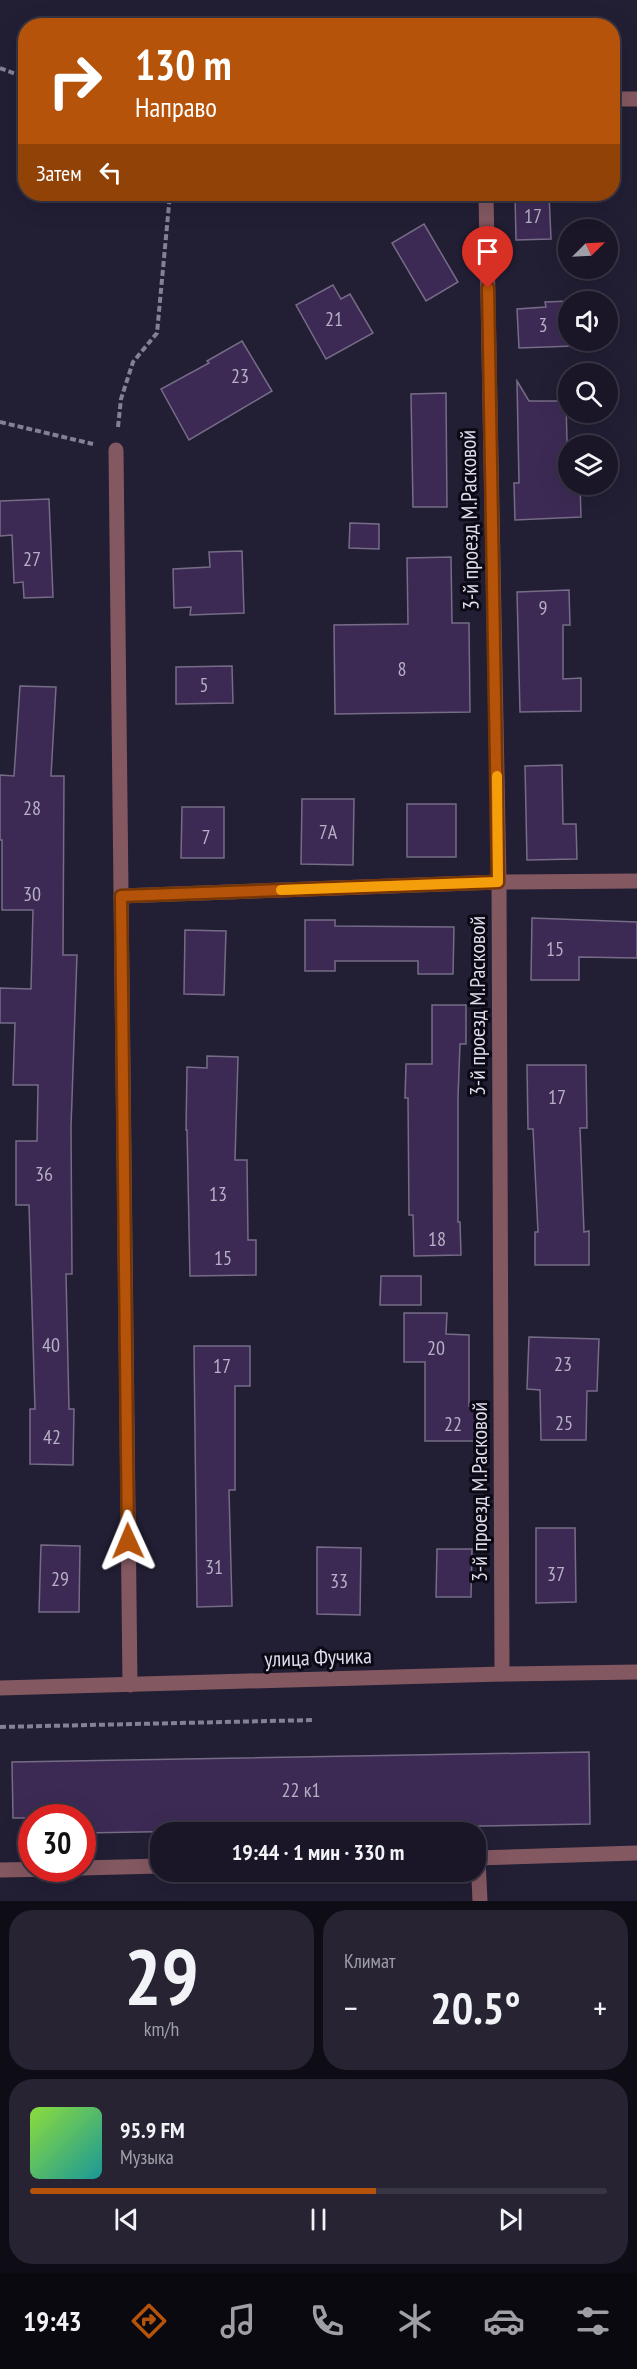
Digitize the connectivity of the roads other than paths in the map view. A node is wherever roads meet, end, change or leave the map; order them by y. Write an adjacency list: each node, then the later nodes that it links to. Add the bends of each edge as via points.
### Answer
1 (620, 99): 2 (street)
2 (637, 99)
3 (486, 201): 6 (street, 3-й проезд М.Расковой)
4 (116, 450): 7 (street)
5 (637, 881): 6 (street)
6 (498, 882): 7 (street); 9 (street, 3-й проезд М.Расковой)
7 (121, 896): 10 (street)
8 (637, 1672): 9 (street, улица Фучика)
9 (502, 1674): 10 (street, улица Фучика)
10 (130, 1685): 11 (street, улица Фучика)
11 (0, 1688)
12 (637, 1853): 13 (street)
13 (486, 1858)
14 (150, 1866): 15 (street)
15 (96, 1868)
16 (0, 1870): 17 (street)
17 (18, 1870)
18 (479, 1882): 19 (street)
19 (480, 1901)

